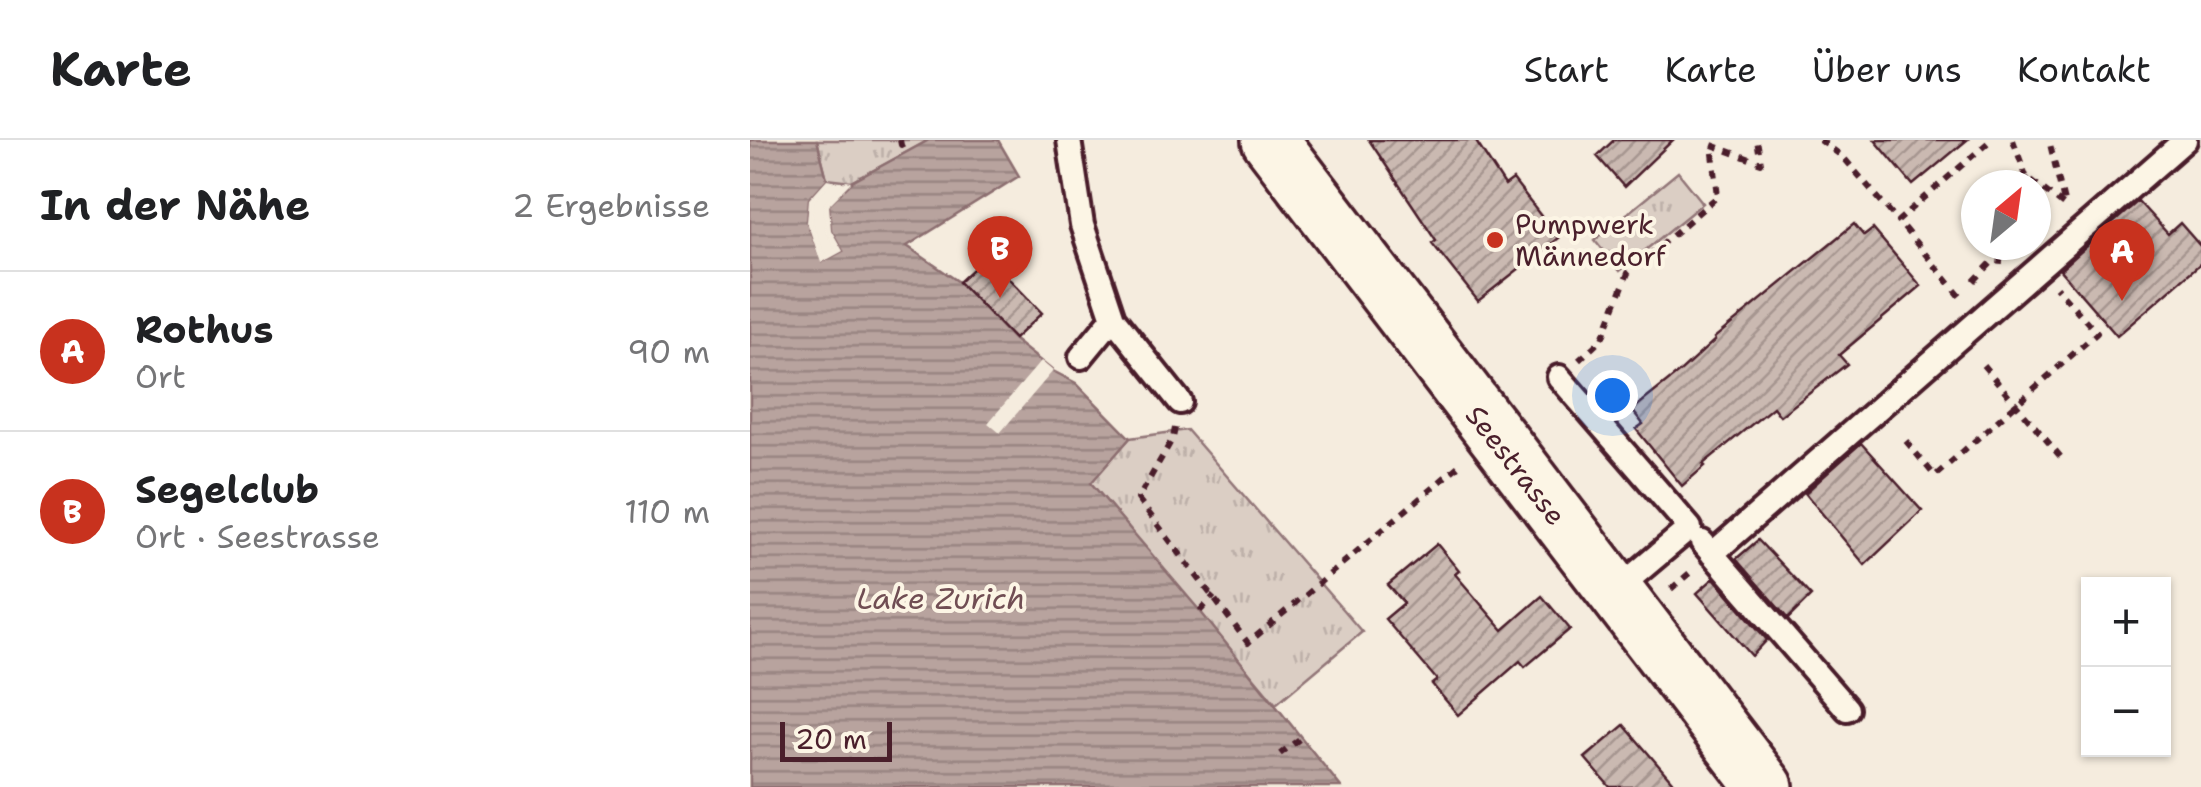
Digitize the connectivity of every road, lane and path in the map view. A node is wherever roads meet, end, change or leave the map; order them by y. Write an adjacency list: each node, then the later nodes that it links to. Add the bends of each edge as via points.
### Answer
1 (900, 140): 2 (path)
2 (910, 140)
3 (1070, 140): 16 (lane, via 1082,224)
4 (1270, 140): 27 (main road, Seestrasse)
5 (1757, 140): 19 (path, via 1761,163 1712,145 1718,196 1628,272 1602,339)
6 (1820, 140): 13 (path)
7 (1991, 140): 13 (path)
8 (2013, 140): 11 (path)
9 (2050, 140): 12 (path, via 2065,206)
10 (2185, 140): 14 (lane)
11 (2024, 170)
12 (2051, 195)
13 (1898, 222): 15 (path, via 1961,295)
14 (2038, 266): 21 (path, via 2097,333); 26 (lane)
15 (1946, 308)
16 (1113, 318): 17 (lane); 20 (lane)
17 (1080, 358)
18 (1983, 365): 21 (path)
19 (1559, 376): 25 (lane)
20 (1180, 402): 28 (path, via 1173,438 1138,499)
21 (2016, 405): 22 (path, via 1936,476); 24 (path)
22 (1906, 441)
23 (1474, 452): 28 (path, via 1248,643)
24 (2065, 462)
25 (1690, 528): 26 (lane); 27 (lane)
26 (1712, 554): 30 (lane)
27 (1614, 592): 33 (main road, Seestrasse)
28 (1214, 596): 29 (path)
29 (1200, 610)
30 (1847, 709)
31 (1302, 737): 32 (path)
32 (1280, 754)
33 (1765, 787)

